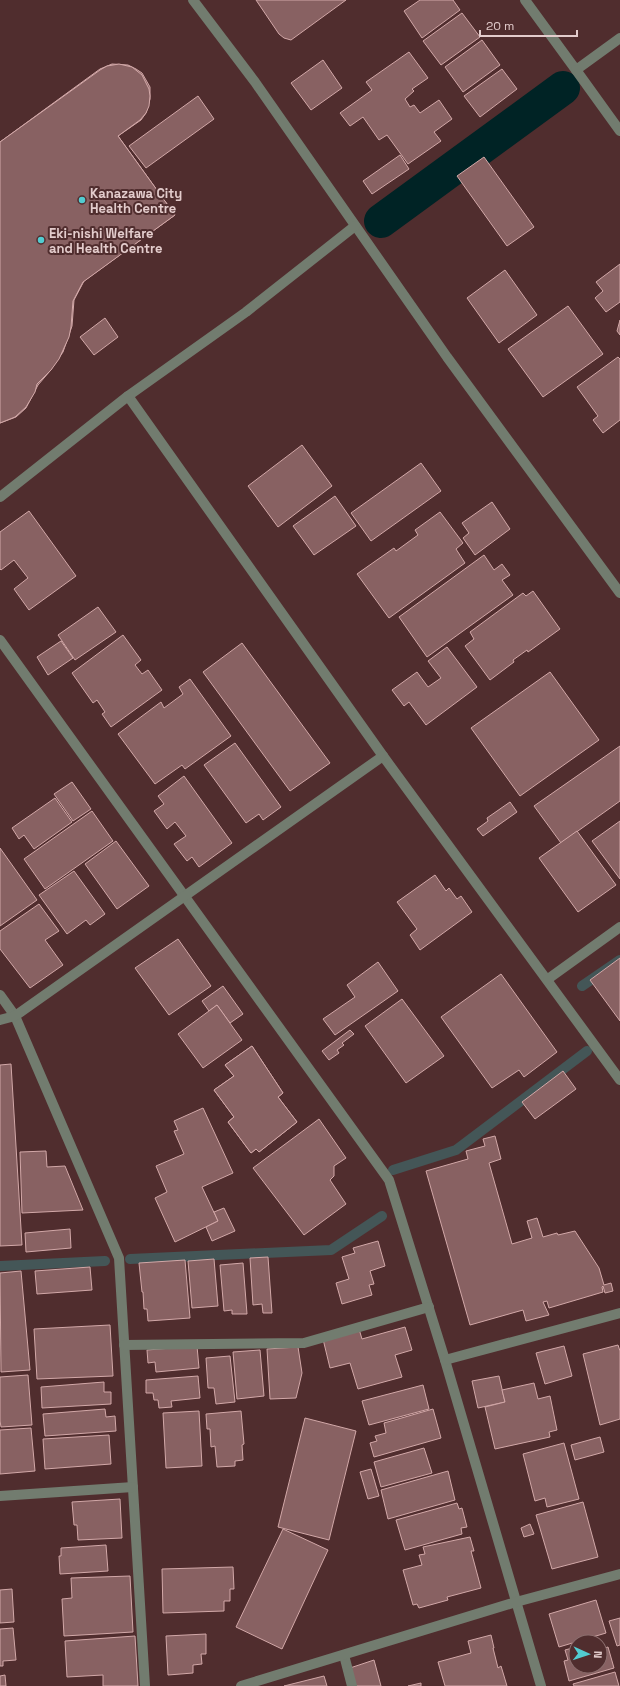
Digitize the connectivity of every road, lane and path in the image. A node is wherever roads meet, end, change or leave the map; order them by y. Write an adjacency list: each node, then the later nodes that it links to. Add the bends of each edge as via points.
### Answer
1 (193, 0): 6 (street, via 255,82)
2 (525, 0): 4 (street)
3 (620, 38): 4 (street)
4 (576, 70): 5 (street)
5 (620, 131)
6 (355, 226): 7 (street, via 246,312); 9 (street, via 447,357)
7 (128, 396): 8 (street); 11 (street)
8 (0, 497)
9 (620, 593)
10 (0, 640): 12 (street)
11 (383, 756): 12 (street); 14 (street)
12 (185, 896): 16 (street); 19 (street, via 389,1180)
13 (620, 927): 14 (street)
14 (548, 979): 18 (street)
15 (0, 995): 16 (street)
16 (15, 1016): 17 (street); 21 (street, via 119,1258)
17 (0, 1020)
18 (620, 1080)
19 (429, 1307): 21 (street, via 304,1343); 22 (street)
20 (620, 1313): 22 (street)
21 (124, 1345): 23 (street)
22 (446, 1360): 26 (street)
23 (133, 1487): 24 (street); 28 (street)
24 (0, 1496)
25 (620, 1574): 26 (street)
26 (516, 1602): 27 (street); 31 (street)
27 (344, 1655): 29 (street); 30 (street)
28 (145, 1686)
29 (241, 1686)
30 (352, 1686)
31 (541, 1686)

